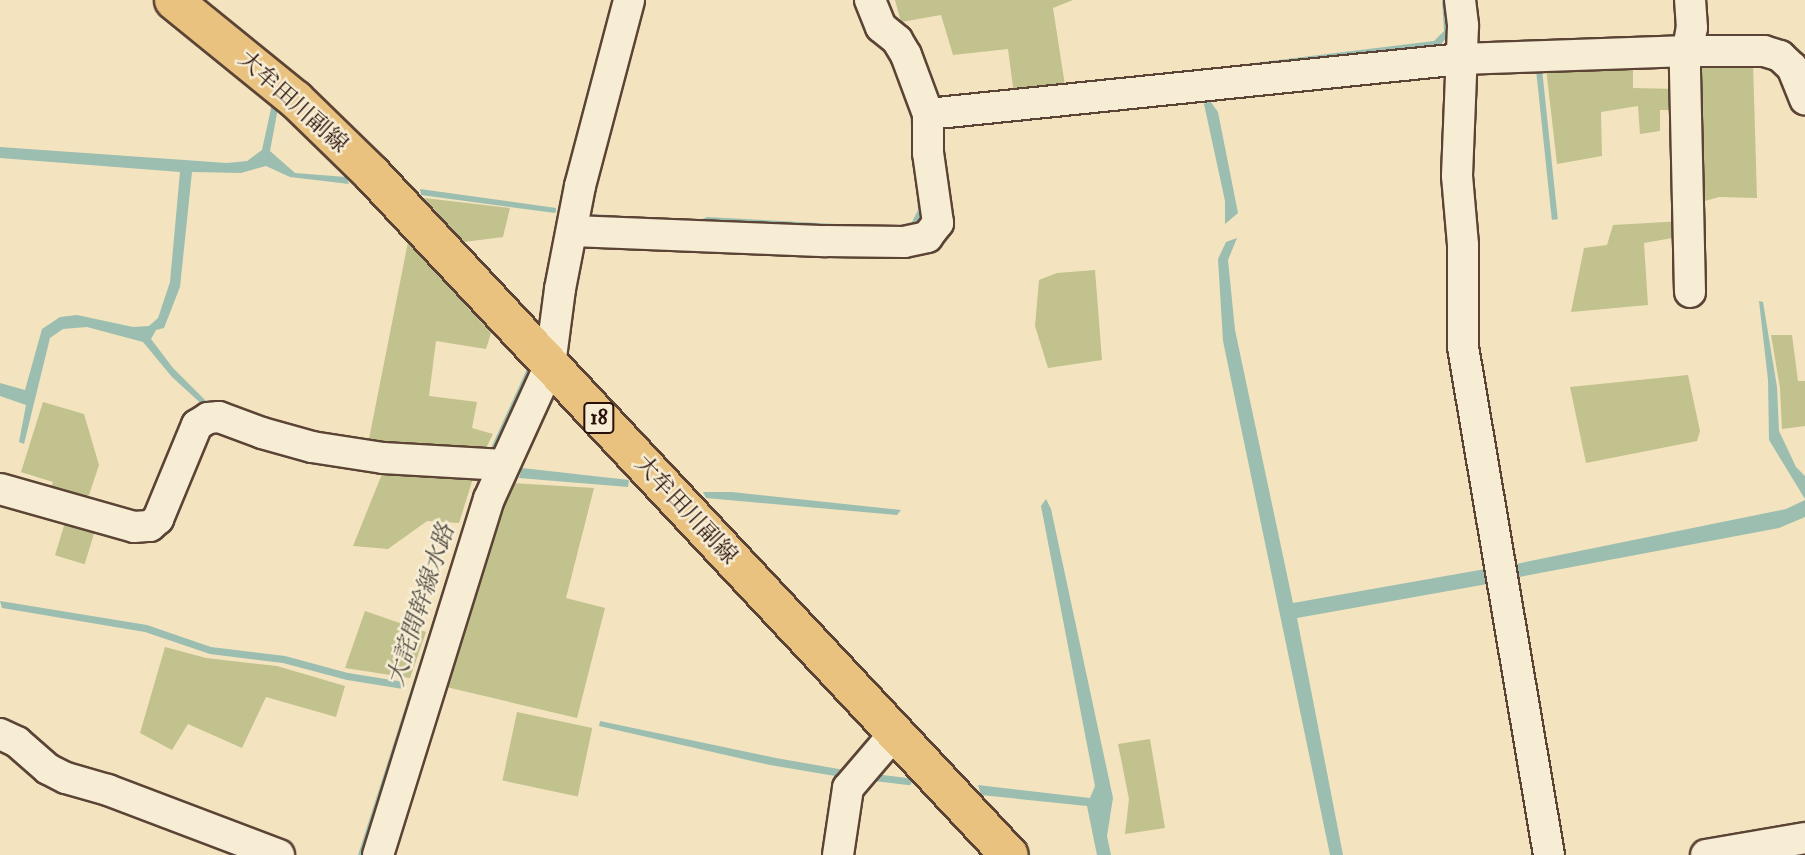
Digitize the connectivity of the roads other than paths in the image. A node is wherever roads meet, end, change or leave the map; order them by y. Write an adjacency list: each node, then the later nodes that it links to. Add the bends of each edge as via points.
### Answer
1 (173, 0): 12 (main road, 大牟田川副線 / 18, via 304,108 372,174)
2 (629, 0): 10 (street, via 583,171)
3 (870, 0): 9 (street, via 881,27 906,55)
4 (1460, 0): 7 (street)
5 (1690, 0): 6 (street)
6 (1688, 51): 7 (street); 8 (street, via 1764,51 1780,56 1792,66); 11 (street)
7 (1461, 60): 9 (street); 22 (street, via 1457,176 1463,244 1463,347)
8 (1805, 100)
9 (928, 114): 10 (street, via 928,153 938,223 927,237 904,242 826,241)
10 (573, 230): 12 (street)
11 (1689, 292)
12 (550, 366): 13 (street); 15 (main road, 大牟田川副線 / 18)
13 (491, 465): 14 (street, via 383,458 312,447 219,416 197,425 158,519 150,526 134,527); 19 (street, via 473,551)
14 (0, 489)
15 (895, 733): 20 (street, via 848,788); 21 (main road, 大牟田川副線 / 18)
16 (0, 734): 18 (street, via 66,778)
17 (1805, 838): 23 (street)
18 (279, 855)
19 (378, 855)
20 (838, 855)
21 (1009, 855)
22 (1549, 855)
23 (1706, 855)

